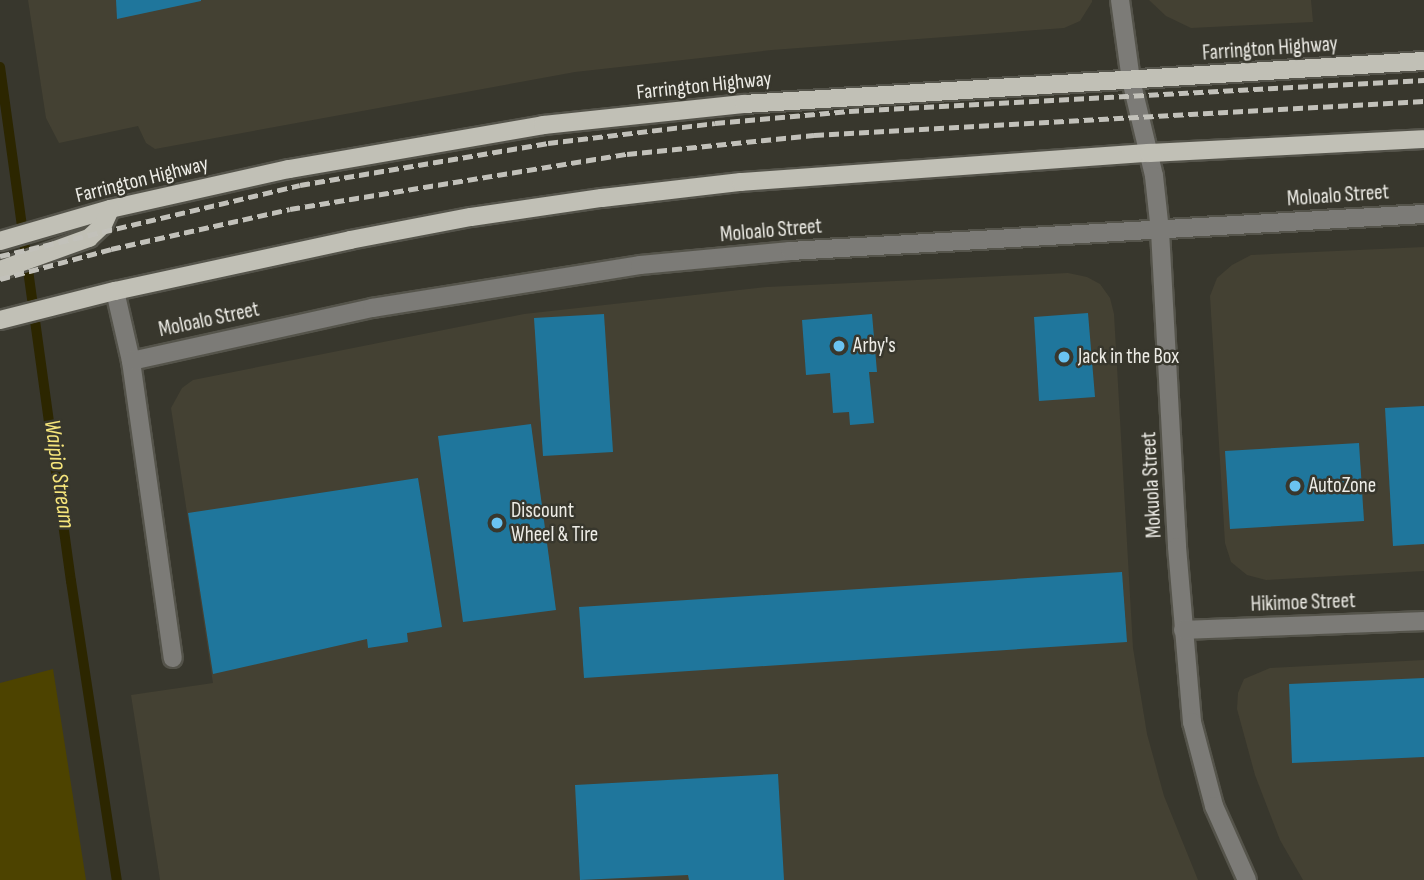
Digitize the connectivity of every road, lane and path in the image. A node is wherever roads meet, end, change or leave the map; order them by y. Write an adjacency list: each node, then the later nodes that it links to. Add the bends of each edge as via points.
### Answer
1 (1120, 0): 3 (street, Mokuola Street)
2 (1424, 61): 3 (main road, Farrington Highway)
3 (1131, 80): 5 (street, Mokuola Street); 6 (main road, Farrington Highway, via 744,104 543,125 289,169)
4 (1424, 139): 5 (main road)
5 (1149, 153): 8 (street, Mokuola Street); 11 (main road, via 741,182 602,198 471,217)
6 (110, 209): 9 (main road, Farrington Highway); 10 (main road, via 103,225 89,238)
7 (1424, 214): 8 (street, Moloalo Street)
8 (1160, 231): 13 (street, Moloalo Street, via 790,251 640,265 372,308); 15 (street, Mokuola Street)
9 (0, 241)
10 (0, 270)
11 (115, 291): 12 (main road); 13 (street)
12 (0, 320)
13 (131, 361): 16 (street)
14 (1424, 621): 15 (street, Hikimoe Street)
15 (1183, 630): 17 (street, Mokuola Street, via 1192,722 1202,768)
16 (173, 658)
17 (1247, 880)

